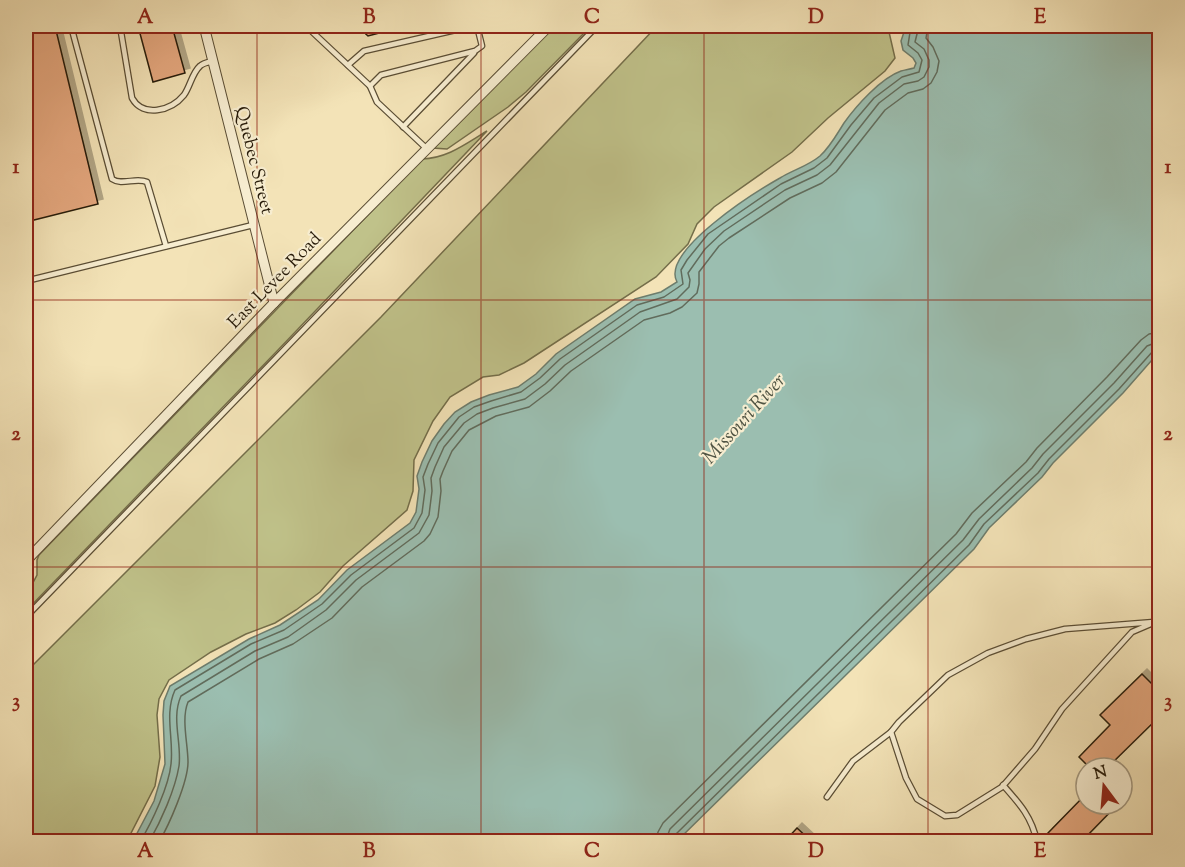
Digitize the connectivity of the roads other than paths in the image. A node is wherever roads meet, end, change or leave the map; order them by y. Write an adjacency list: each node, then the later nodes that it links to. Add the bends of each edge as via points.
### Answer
1 (71, 26): 15 (lane, via 112,179 147,182)
2 (120, 26): 9 (lane, via 132,98 145,110 172,105 183,96 200,66)
3 (204, 26): 9 (street, Quebec Street)
4 (306, 26): 10 (lane)
5 (475, 26): 8 (lane, via 482,46); 10 (lane, via 364,51)
6 (597, 26): 19 (lane)
7 (545, 27): 13 (street, East Levee Road)
8 (475, 51): 11 (lane, via 381,75); 12 (lane)
9 (213, 61): 14 (street, Quebec Street)
10 (348, 65): 11 (lane)
11 (370, 86): 12 (lane, via 377,102)
12 (403, 127): 13 (lane)
13 (426, 148): 17 (street, East Levee Road)
14 (254, 225): 15 (lane); 17 (street, Quebec Street)
15 (166, 246): 16 (lane)
16 (26, 281)
17 (274, 303): 18 (street, East Levee Road)
18 (26, 561)
19 (26, 617)
20 (1157, 621): 21 (lane, via 1065,629 988,653 948,675); 22 (lane, via 1132,632 1062,709 1035,749)
21 (891, 732): 22 (lane, via 917,799 945,816 957,815); 23 (lane, via 853,761)
22 (1003, 785): 24 (lane, via 1025,810 1035,828)
23 (827, 796)
24 (1037, 842)

